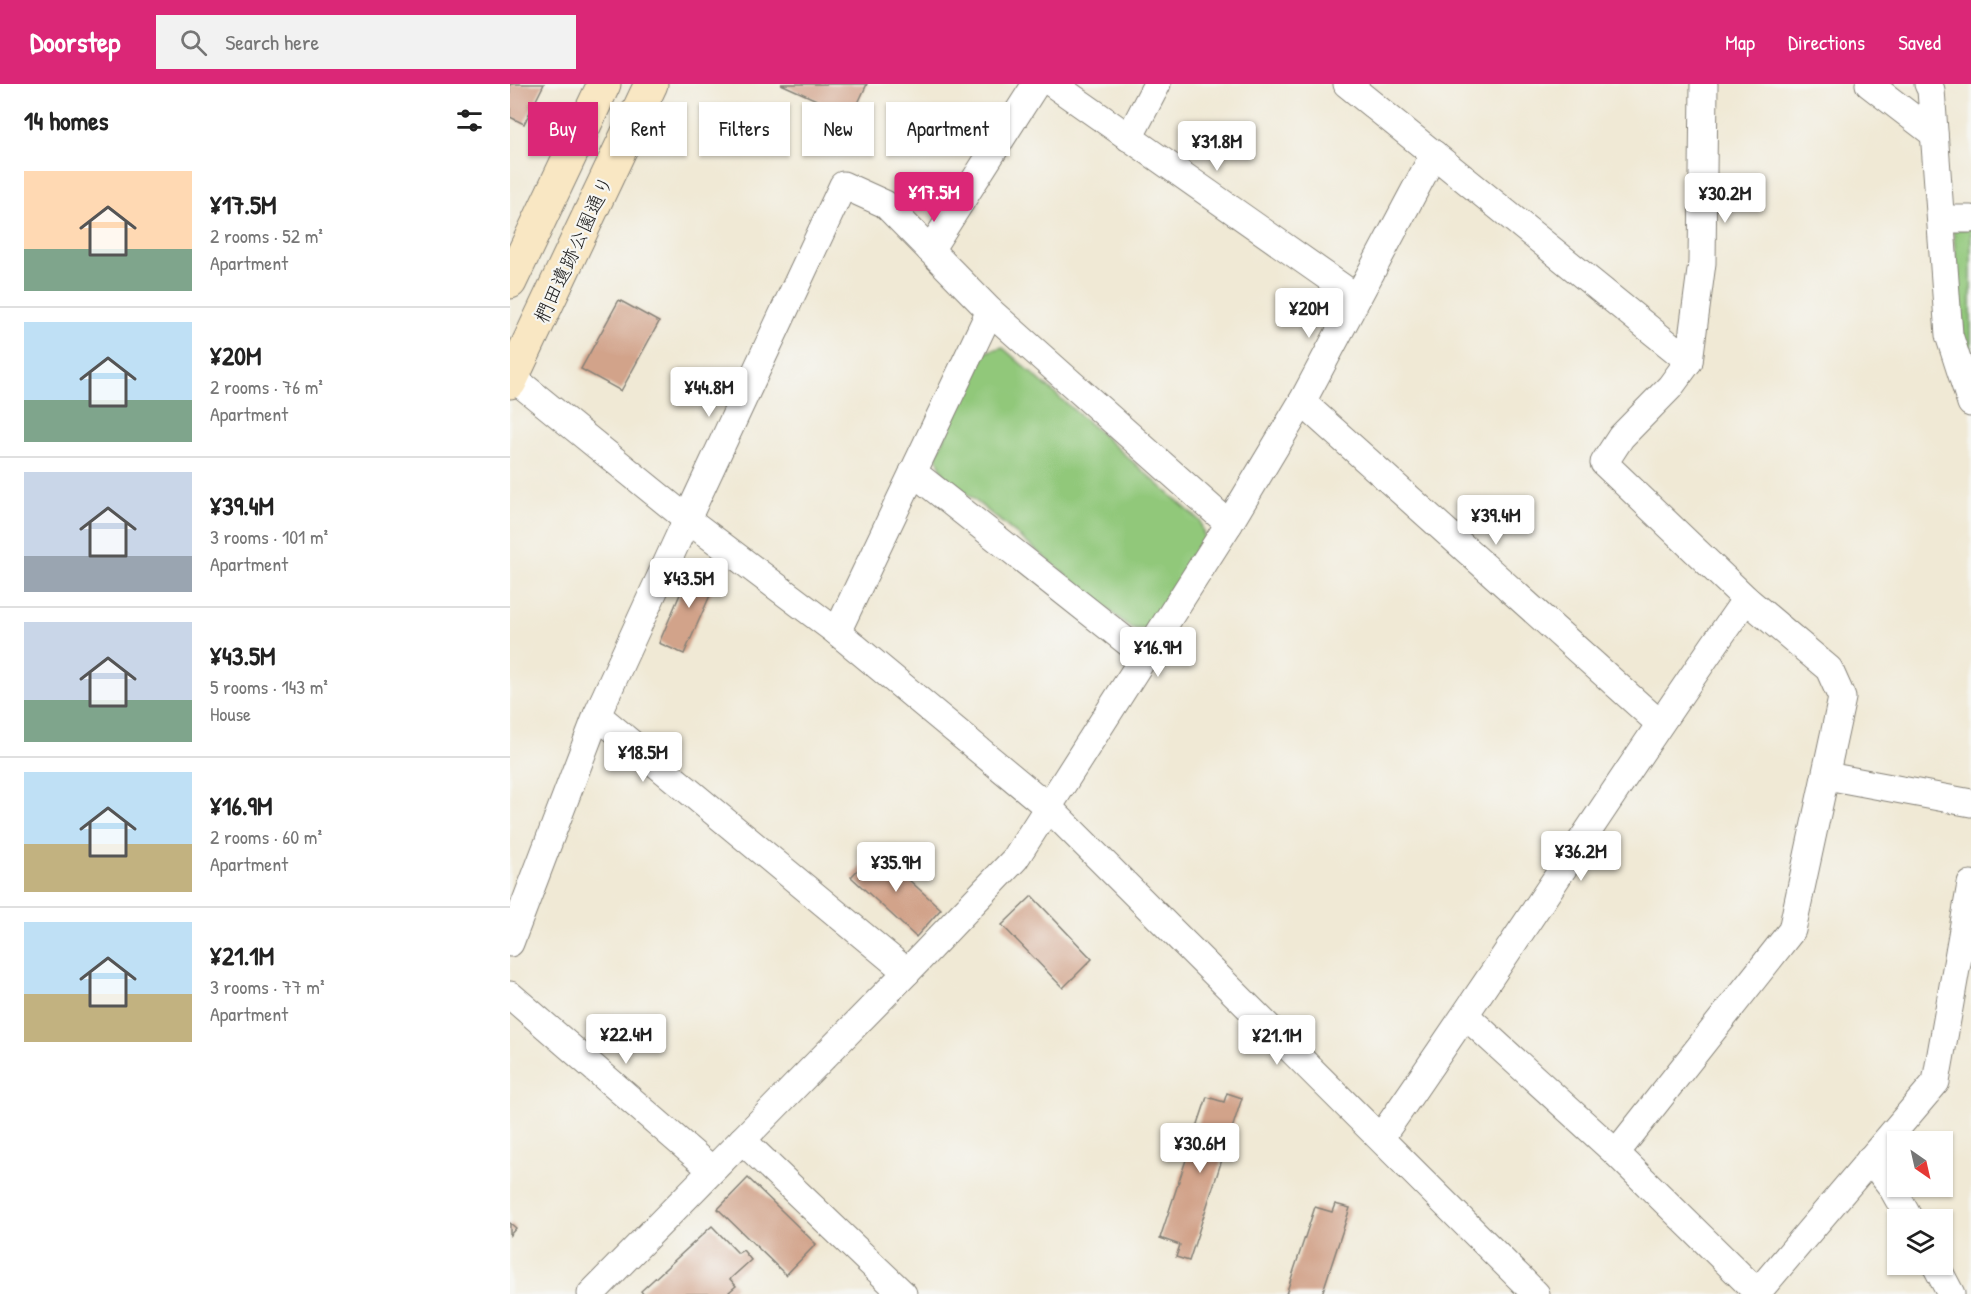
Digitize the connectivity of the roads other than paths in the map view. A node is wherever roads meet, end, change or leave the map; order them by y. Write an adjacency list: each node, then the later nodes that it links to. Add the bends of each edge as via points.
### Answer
1 (604, 84): 16 (street)
2 (651, 84): 20 (street, 椚田遺跡公園通り)
3 (1036, 84): 15 (street)
4 (1053, 84): 11 (street)
5 (1157, 84): 11 (street)
6 (1347, 84): 12 (street)
7 (1704, 84): 19 (street, via 1702,263)
8 (1869, 84): 10 (street)
9 (1928, 84): 10 (street)
10 (1934, 134): 13 (street)
11 (1129, 138): 17 (street)
12 (1434, 154): 17 (street); 19 (street)
13 (1941, 219): 14 (street); 22 (street, via 1949,335)
14 (1971, 219)
15 (930, 250): 18 (street); 24 (street, via 885,204 843,185)
16 (510, 282)
17 (1356, 297): 21 (street)
18 (990, 311): 23 (street); 25 (street)
19 (1689, 361): 26 (street, via 1670,387 1621,437 1604,463)
20 (511, 380): 24 (street)
21 (1302, 402): 25 (street); 30 (street)
22 (1971, 403)
23 (913, 472): 27 (street); 28 (street)
24 (687, 519): 27 (street); 29 (street)
25 (1229, 524): 28 (street)
26 (1746, 599): 30 (street); 31 (street, via 1829,669 1842,698)
27 (837, 632): 33 (street)
28 (1145, 656): 33 (street)
29 (597, 716): 35 (street); 36 (street)
30 (1659, 723): 38 (street)
31 (1827, 776): 32 (street); 41 (street, via 1792,930)
32 (1971, 802)
33 (1049, 808): 36 (street, via 1015,859); 39 (street)
34 (1971, 884): 42 (street, via 1936,1082)
35 (510, 943)
36 (907, 972): 40 (street)
37 (510, 995): 43 (street)
38 (1466, 1016): 39 (street); 41 (street)
39 (1381, 1137): 48 (street)
40 (742, 1140): 43 (street); 47 (street)
41 (1616, 1153): 49 (street)
42 (1870, 1159): 44 (street); 49 (street)
43 (712, 1170): 46 (street)
44 (1904, 1209)
45 (1941, 1275): 50 (street)
46 (591, 1294)
47 (903, 1294)
48 (1536, 1294)
49 (1758, 1294)
50 (1951, 1294)

